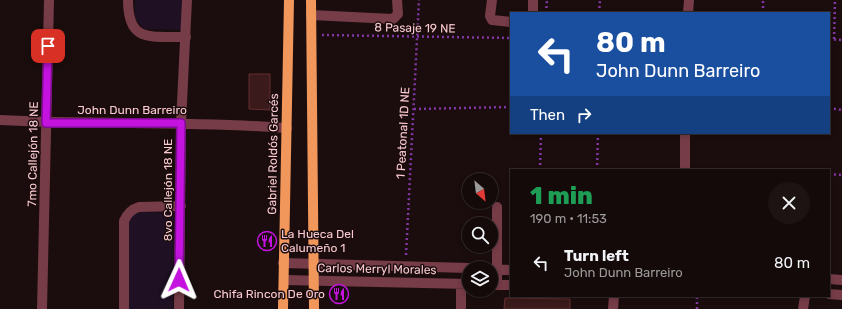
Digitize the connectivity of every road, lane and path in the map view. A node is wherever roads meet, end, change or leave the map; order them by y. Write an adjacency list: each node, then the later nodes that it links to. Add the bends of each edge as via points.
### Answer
1 (50, 0): 34 (street, 7mo Callejón 18 NE)
2 (128, 0): 24 (street, via 128,16 131,26 137,33 144,36)
3 (187, 0): 24 (street, 8vo Callejón 18 NE)
4 (289, 0): 36 (main road, Gabriel Roldós Garcés)
5 (311, 0): 20 (main road)
6 (397, 0): 20 (street, via 398,14 393,19)
7 (420, 0): 23 (path, 1 Peatonal 1D NE)
8 (492, 0): 21 (street, via 492,20)
9 (534, 0): 15 (street)
10 (547, 0): 16 (path)
11 (600, 0): 17 (path)
12 (689, 0): 18 (street)
13 (763, 0): 19 (path)
14 (835, 0): 27 (path)
15 (533, 12)
16 (546, 12)
17 (599, 12)
18 (688, 12)
19 (763, 12)
20 (311, 15): 49 (main road)
21 (510, 22)
22 (318, 35): 23 (path, 8 Pasaje 19 NE)
23 (418, 36): 25 (path, 8 Pasaje 19 NE); 31 (path, 1 Peatonal 1D NE)
24 (186, 37): 35 (street, 8vo Callejón 18 NE)
25 (510, 38)
26 (830, 39): 27 (path)
27 (834, 39): 28 (path)
28 (842, 40)
29 (510, 107): 31 (path)
30 (830, 108): 32 (path)
31 (414, 109): 50 (path, 1 Peatonal 1D NE)
32 (842, 110)
33 (0, 120): 34 (street, John Dunn Barreiro)
34 (46, 123): 35 (street, John Dunn Barreiro); 67 (street, 7mo Callejón 18 NE)
35 (181, 123): 36 (street, John Dunn Barreiro); 45 (street, 8vo Callejón 18 NE)
36 (287, 128): 48 (main road, Gabriel Roldós Garcés)
37 (541, 134): 40 (path)
38 (598, 134): 41 (path)
39 (685, 134): 42 (street)
40 (540, 169)
41 (597, 169)
42 (685, 169)
43 (830, 174): 44 (path)
44 (842, 174)
45 (181, 206): 68 (street, via 139,207 125,217); 69 (street, 8vo Callejón 18 NE)
46 (497, 209): 47 (street)
47 (494, 261)
48 (283, 263): 49 (street, Carlos Merryl Morales); 54 (main road, Gabriel Roldós Garcés)
49 (313, 264): 50 (street, Carlos Merryl Morales); 55 (main road)
50 (406, 266): 51 (street, Carlos Merryl Morales)
51 (462, 268)
52 (498, 269): 53 (street)
53 (510, 270)
54 (284, 280): 55 (street, Carlos Merryl Morales); 70 (main road, Gabriel Roldós Garcés)
55 (313, 280): 58 (street, Carlos Merryl Morales); 71 (main road)
56 (830, 280): 57 (street)
57 (842, 280)
58 (462, 284)
59 (498, 285): 60 (street)
60 (510, 285)
61 (830, 294): 62 (street)
62 (842, 295)
63 (463, 297): 72 (street)
64 (614, 297): 73 (street)
65 (697, 297): 74 (path)
66 (805, 297): 75 (street)
67 (42, 309)
68 (124, 309)
69 (179, 309)
70 (283, 309)
71 (314, 309)
72 (461, 309)
73 (613, 309)
74 (697, 309)
75 (803, 309)

